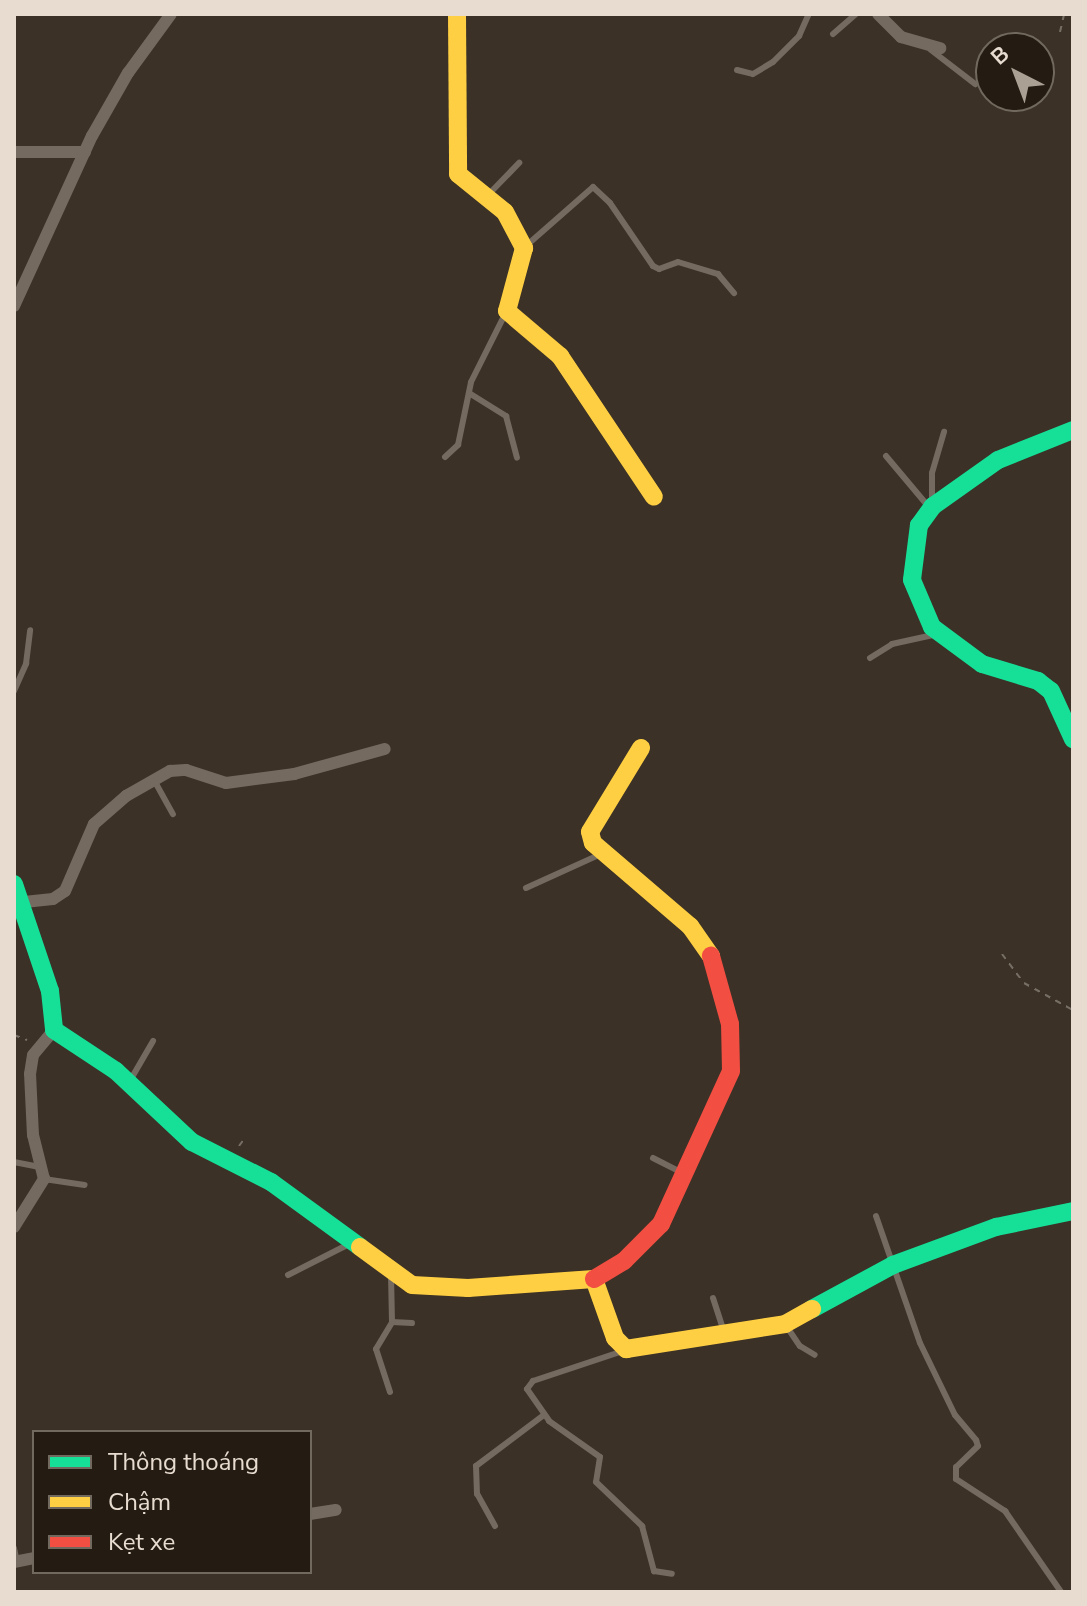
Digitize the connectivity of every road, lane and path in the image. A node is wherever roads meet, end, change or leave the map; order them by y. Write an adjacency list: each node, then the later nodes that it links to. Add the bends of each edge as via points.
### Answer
1 (171, 14): 14 (street, via 128,73)
2 (457, 14): 16 (street, via 457,168 462,180)
3 (809, 14): 11 (lane, via 799,36 773,62 753,74)
4 (856, 14): 8 (lane)
5 (878, 14): 9 (street, via 891,30)
6 (1064, 14): 7 (path)
7 (1060, 32)
8 (833, 34)
9 (913, 41): 10 (street); 12 (lane)
10 (940, 48)
11 (737, 70)
12 (975, 84)
13 (14, 152): 14 (street)
14 (85, 152): 19 (street)
15 (519, 163): 16 (lane)
16 (485, 197): 17 (street, via 510,219)
17 (524, 248): 18 (lane, via 593,187 653,266 678,262 718,274); 20 (street)
18 (734, 293)
19 (14, 306)
20 (507, 311): 21 (lane); 27 (street, via 560,356)
21 (469, 393): 25 (lane, via 458,445); 26 (lane, via 506,416)
22 (1073, 430): 28 (street, via 998,460)
23 (944, 432): 28 (lane, via 932,473)
24 (886, 456): 28 (lane)
25 (445, 457)
26 (517, 458)
27 (654, 497)
28 (932, 508): 30 (street, via 919,525 912,580 925,617)
29 (30, 630): 32 (lane, via 26,664)
30 (941, 635): 31 (lane, via 908,639); 33 (street, via 982,664 1038,681 1051,691)
31 (870, 658)
32 (14, 691)
33 (1073, 739)
34 (641, 748): 38 (street, via 590,832)
35 (385, 749): 36 (street, via 294,774 258,774 226,783 179,769)
36 (154, 780): 37 (lane); 41 (street, via 126,796 87,833 65,891 53,899)
37 (173, 814)
38 (601, 854): 40 (lane); 52 (street, via 690,926 711,956 724,993 731,1071)
39 (14, 884): 41 (street)
40 (526, 888)
41 (24, 902): 44 (street, via 50,991)
42 (1002, 954): 43 (path, via 1024,983)
43 (1073, 1010)
44 (54, 1030): 47 (street); 48 (street)
45 (14, 1035): 47 (path)
46 (153, 1041): 48 (lane)
47 (39, 1045): 51 (street, via 30,1074 30,1107)
48 (129, 1082): 57 (street, via 192,1142 271,1182)
49 (653, 1158): 52 (lane)
50 (14, 1162): 51 (lane)
51 (44, 1173): 53 (lane); 56 (street)
52 (683, 1173): 61 (street, via 661,1224 624,1261)
53 (85, 1185)
54 (1073, 1211): 58 (street, via 996,1227)
55 (876, 1216): 58 (lane)
56 (14, 1227)
57 (356, 1241): 59 (street); 60 (lane)
58 (893, 1265): 65 (street); 77 (lane, via 920,1343 955,1415 978,1446 956,1467 956,1479 1005,1511)
59 (391, 1273): 61 (street, via 427,1287); 63 (lane)
60 (288, 1275)
61 (594, 1279): 67 (street, via 615,1338)
62 (713, 1298): 66 (lane)
63 (392, 1322): 64 (lane); 69 (lane, via 376,1349)
64 (412, 1323)
65 (785, 1324): 66 (street); 68 (lane, via 800,1346)
66 (724, 1332): 67 (street)
67 (626, 1349): 70 (lane, via 533,1381 529,1396)
68 (815, 1355)
69 (390, 1392)
70 (544, 1415): 73 (lane, via 476,1466 477,1494); 76 (lane, via 600,1457 596,1482 642,1526 654,1571)
71 (336, 1510): 72 (street)
72 (312, 1514)
73 (495, 1526)
74 (14, 1548): 75 (lane)
75 (16, 1562)
76 (672, 1574)
77 (1061, 1592)

